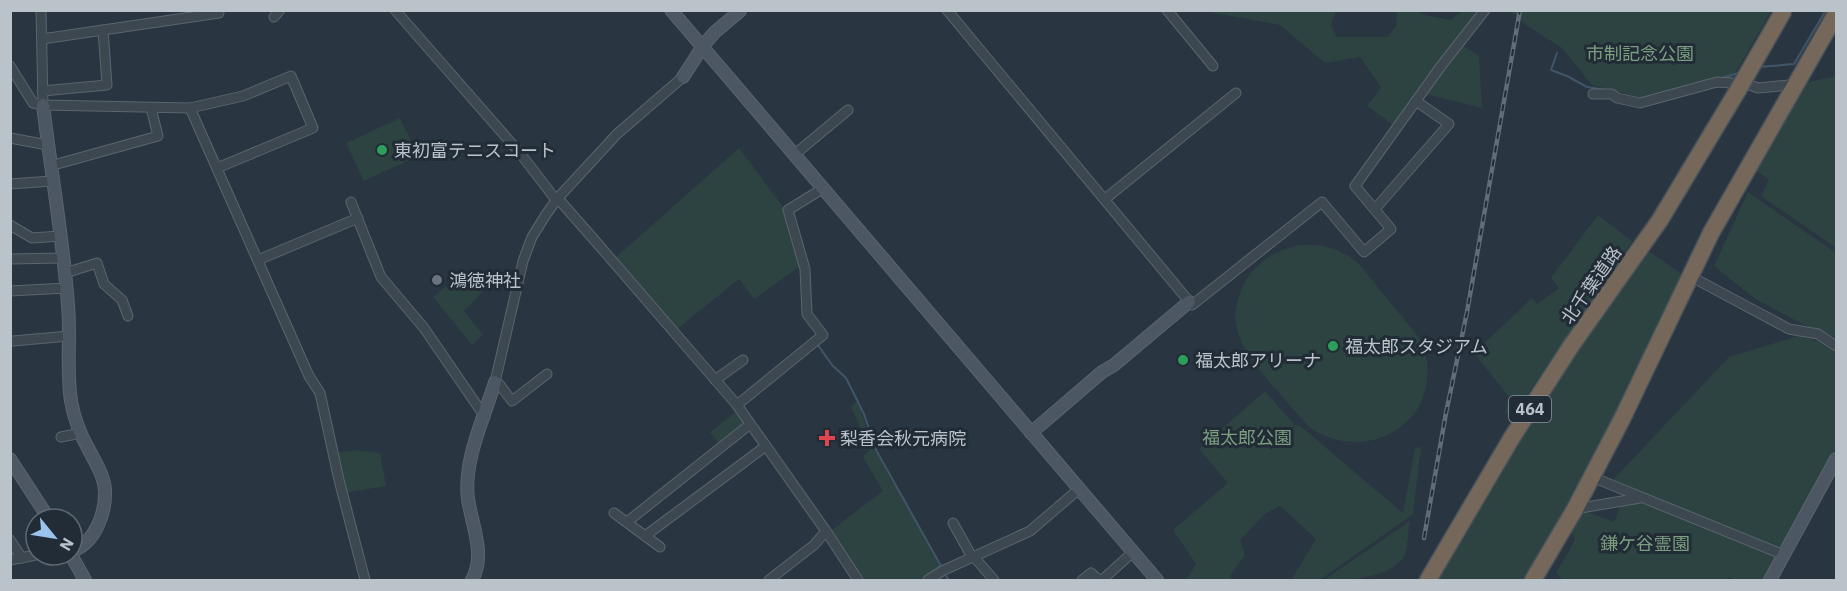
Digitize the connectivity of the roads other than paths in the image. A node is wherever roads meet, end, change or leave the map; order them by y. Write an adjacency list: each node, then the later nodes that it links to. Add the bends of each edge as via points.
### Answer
1 (41, 10): 12 (street)
2 (395, 10): 34 (street)
3 (671, 10): 13 (street)
4 (947, 10): 35 (street)
5 (1167, 10): 15 (street)
6 (1485, 10): 21 (street)
7 (1784, 10): 93 (highway, 北千葉道路 / 464, bridge, via 1660,220 1511,438)
8 (741, 11): 13 (street)
9 (219, 13): 11 (street)
10 (1836, 14): 45 (highway)
11 (103, 30): 12 (street); 18 (street, via 106,85)
12 (42, 39): 18 (street)
13 (703, 46): 16 (street); 28 (street)
14 (10, 66): 22 (street, via 33,103)
15 (1213, 66)
16 (683, 77): 34 (street, via 617,134)
17 (1789, 85): 20 (street, via 1758,88 1717,82 1640,102 1612,94)
18 (42, 91): 22 (street)
19 (1236, 93): 35 (street)
20 (1593, 94)
21 (1416, 101): 37 (street, via 1355,186); 37 (street, via 1449,124)
22 (43, 105): 23 (street); 27 (street)
23 (151, 108): 24 (street); 29 (street, via 158,135)
24 (190, 108): 30 (street); 30 (street, via 243,96 291,76 313,128)
25 (848, 110): 28 (street)
26 (10, 138): 27 (street)
27 (48, 145): 29 (street)
28 (794, 155): 33 (street)
29 (50, 166): 31 (street)
30 (217, 168): 43 (street)
31 (52, 181): 32 (street); 40 (street)
32 (10, 184)
33 (822, 189): 57 (street, via 788,210 805,269 807,314 823,335); 61 (street)
34 (557, 199): 55 (street); 56 (street, via 532,237 523,261)
35 (1104, 199): 48 (street)
36 (351, 202): 38 (street)
37 (1375, 210): 48 (street, via 1391,229 1364,252 1322,202 1192,306)
38 (358, 218): 43 (street); 58 (street, via 381,277 424,328)
39 (10, 225): 40 (street, via 32,238)
40 (60, 236): 41 (street)
41 (63, 258): 42 (street); 44 (street)
42 (10, 259)
43 (258, 260): 84 (street, via 320,393)
44 (65, 273): 46 (street); 49 (street, via 98,263 104,284 122,300)
45 (1690, 276): 52 (street, via 1789,329 1818,334); 66 (highway)
46 (66, 288): 47 (street); 50 (street)
47 (10, 291)
48 (1189, 302): 61 (street)
49 (128, 316)
50 (69, 336): 51 (street); 60 (street, via 68,376)
51 (13, 341)
52 (1836, 346)
53 (743, 360): 55 (street)
54 (547, 374): 56 (street, via 512,401)
55 (716, 380): 57 (street)
56 (495, 382): 58 (street)
57 (737, 405): 59 (street)
58 (485, 417): 85 (street, via 467,478 479,562)
59 (749, 424): 63 (street); 72 (street)
60 (81, 433): 62 (street); 77 (street, via 105,490 101,518)
61 (1031, 433): 67 (street)
62 (62, 437)
63 (766, 446): 74 (street); 75 (street)
64 (10, 459): 69 (street)
65 (1836, 459): 80 (street)
66 (1592, 477): 68 (street); 70 (highway)
67 (1079, 489): 79 (street); 81 (street, via 1030,531)
68 (1641, 498): 70 (street); 80 (street)
69 (41, 507)
70 (1575, 509): 94 (highway)
71 (614, 513): 72 (street)
72 (627, 522): 75 (street)
73 (953, 523): 81 (street)
74 (826, 531): 86 (street); 87 (street)
75 (645, 536): 78 (street)
76 (10, 540): 82 (street)
77 (84, 544)
78 (660, 546)
79 (1133, 552): 91 (street); 92 (street)
80 (1784, 555): 95 (street)
81 (973, 557): 88 (street); 89 (street)
82 (22, 558): 83 (street)
83 (10, 560)
84 (365, 580)
85 (472, 580)
86 (769, 580)
87 (858, 580)
88 (928, 580)
89 (994, 580)
90 (1082, 580): 91 (street, via 1091,573)
91 (1100, 580)
92 (1157, 580)
93 (1428, 580)
94 (1533, 580)
95 (1770, 580)

